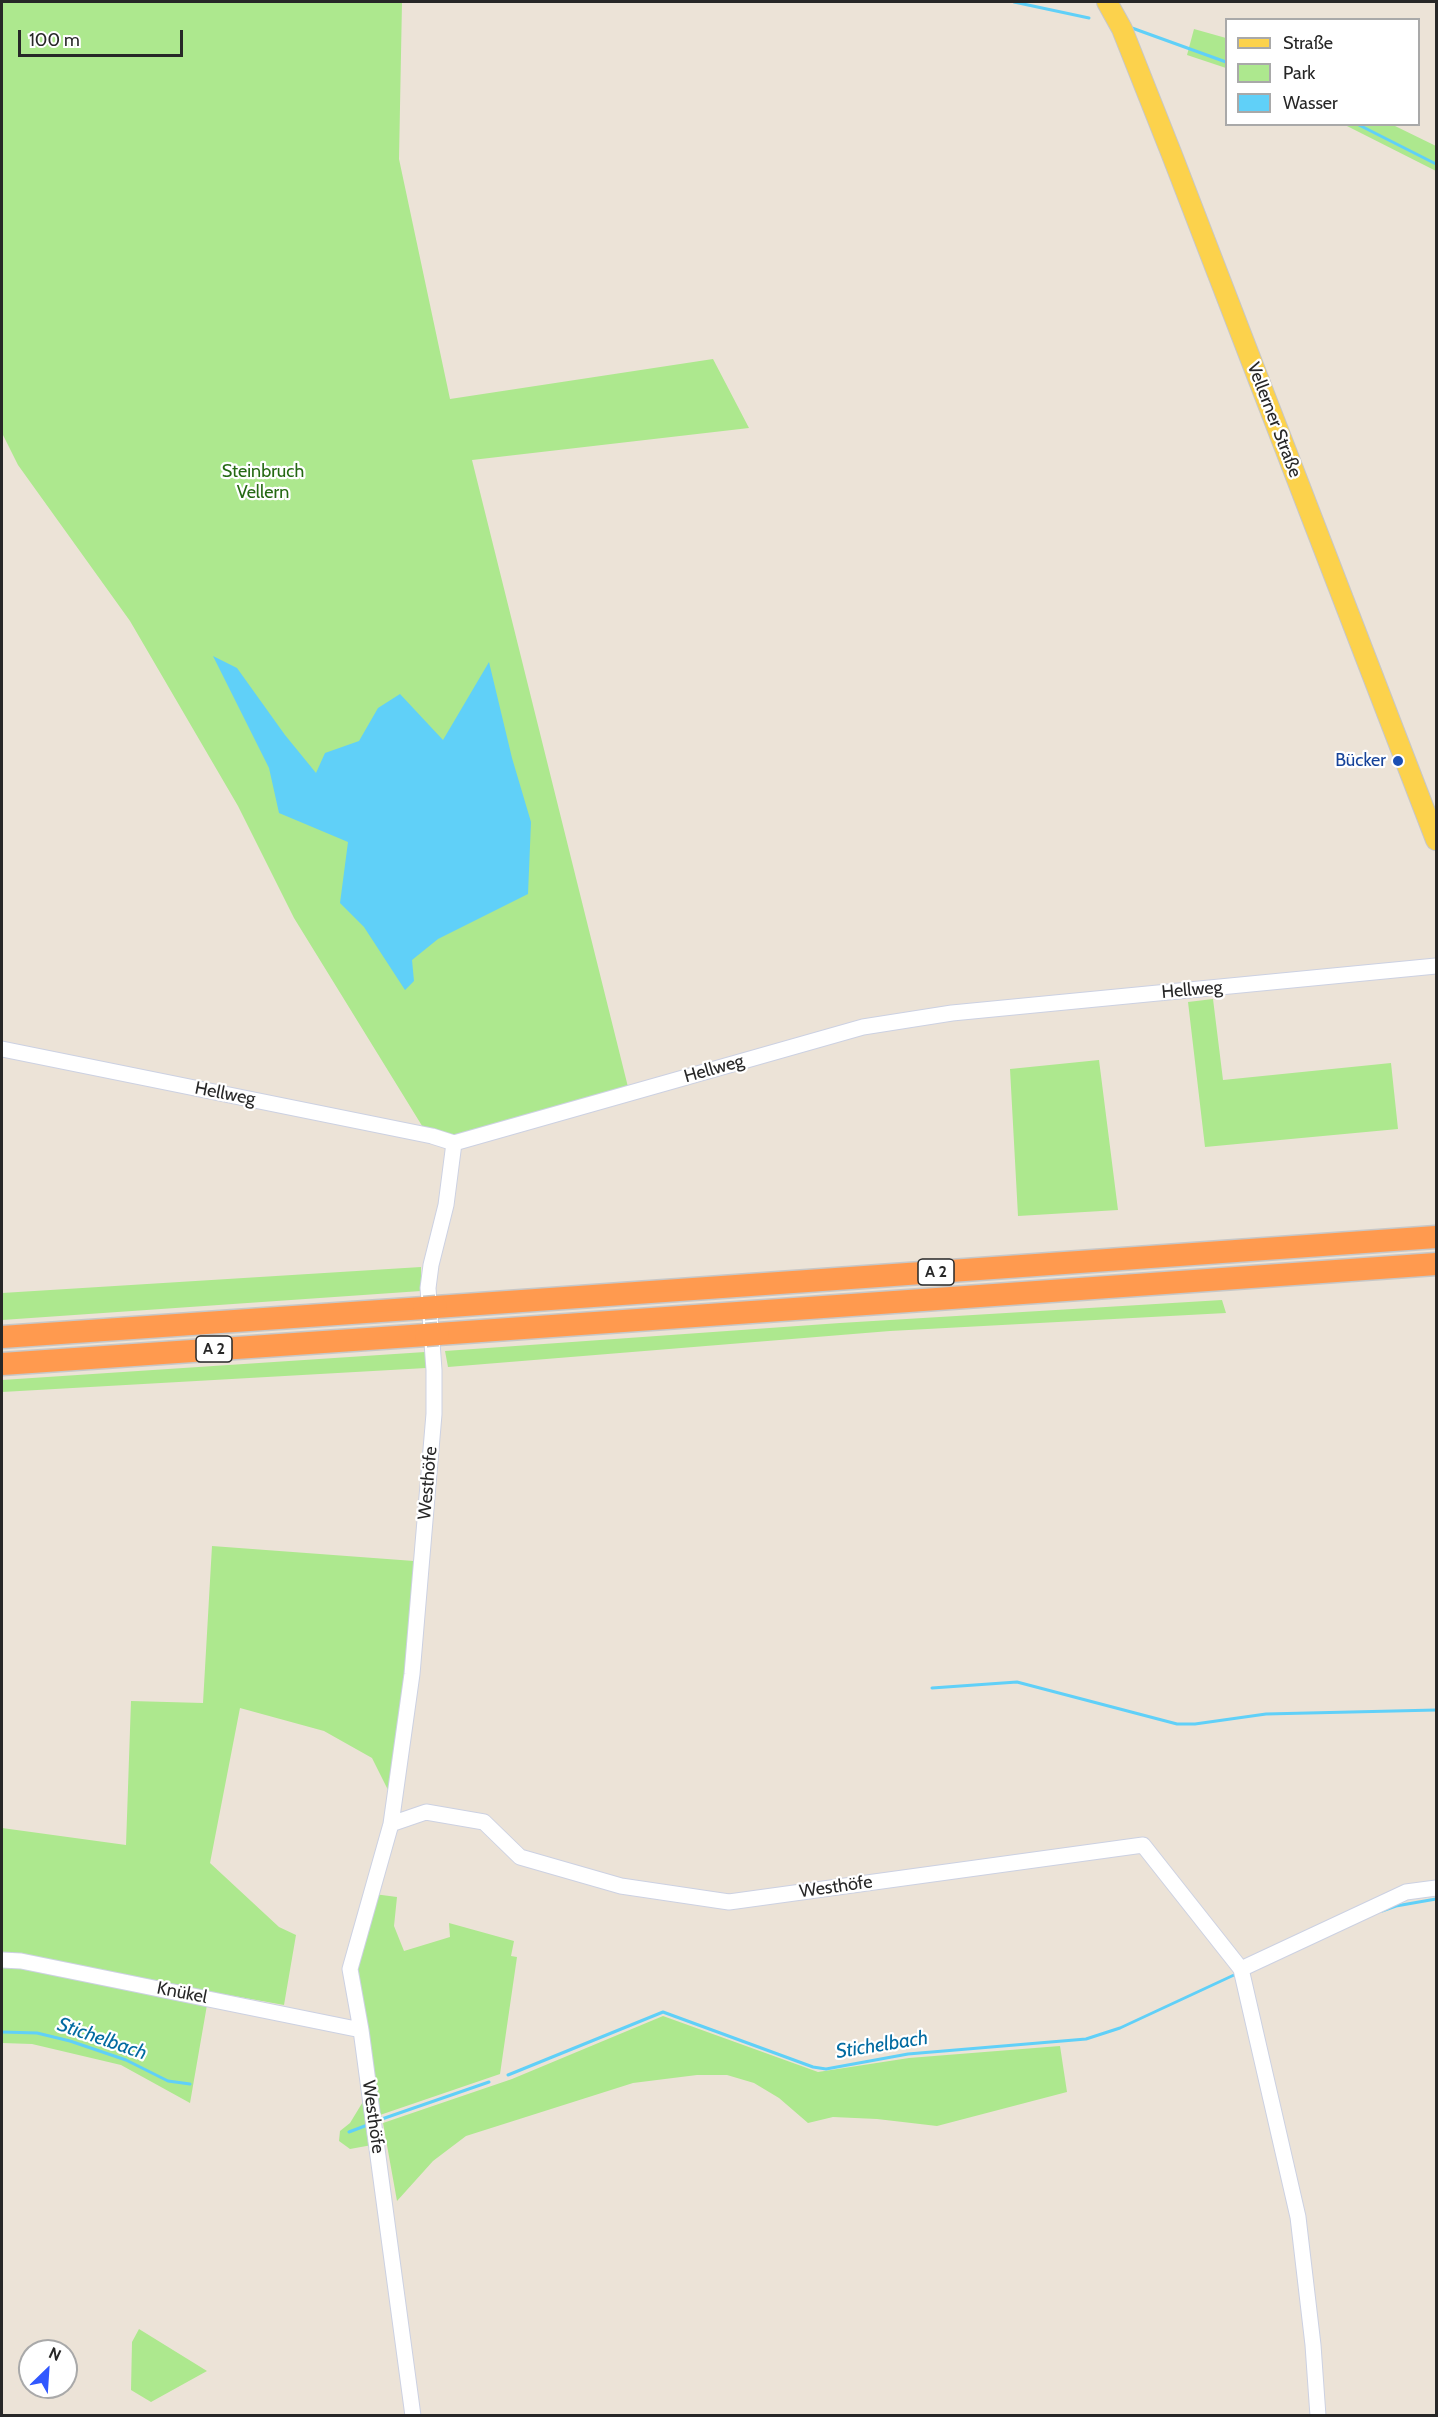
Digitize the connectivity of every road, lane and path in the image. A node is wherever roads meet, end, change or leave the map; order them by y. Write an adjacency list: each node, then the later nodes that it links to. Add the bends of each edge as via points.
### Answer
1 (1107, 2): 2 (main road, Vellerner Straße, via 1122,29 1172,155)
2 (1437, 840)
3 (1437, 966): 5 (street, Hellweg, via 952,1013 863,1027)
4 (2, 1049): 5 (street, Hellweg)
5 (454, 1143): 10 (street, Westhöfe, via 446,1205 428,1288 434,1414 412,1674)
6 (1437, 1237): 8 (highway, A 2)
7 (1437, 1264): 9 (highway, A 2)
8 (2, 1337)
9 (2, 1364)
10 (391, 1824): 13 (street, Westhöfe, via 426,1812 484,1822 520,1857 621,1886 729,1902 1143,1845); 14 (street, Westhöfe, via 350,1969)
11 (1437, 1888): 13 (street, via 1407,1892)
12 (2, 1960): 14 (street, Knükel)
13 (1241, 1969): 16 (street, via 1298,2217)
14 (361, 2030): 15 (street, Westhöfe)
15 (413, 2415)
16 (1318, 2415)

